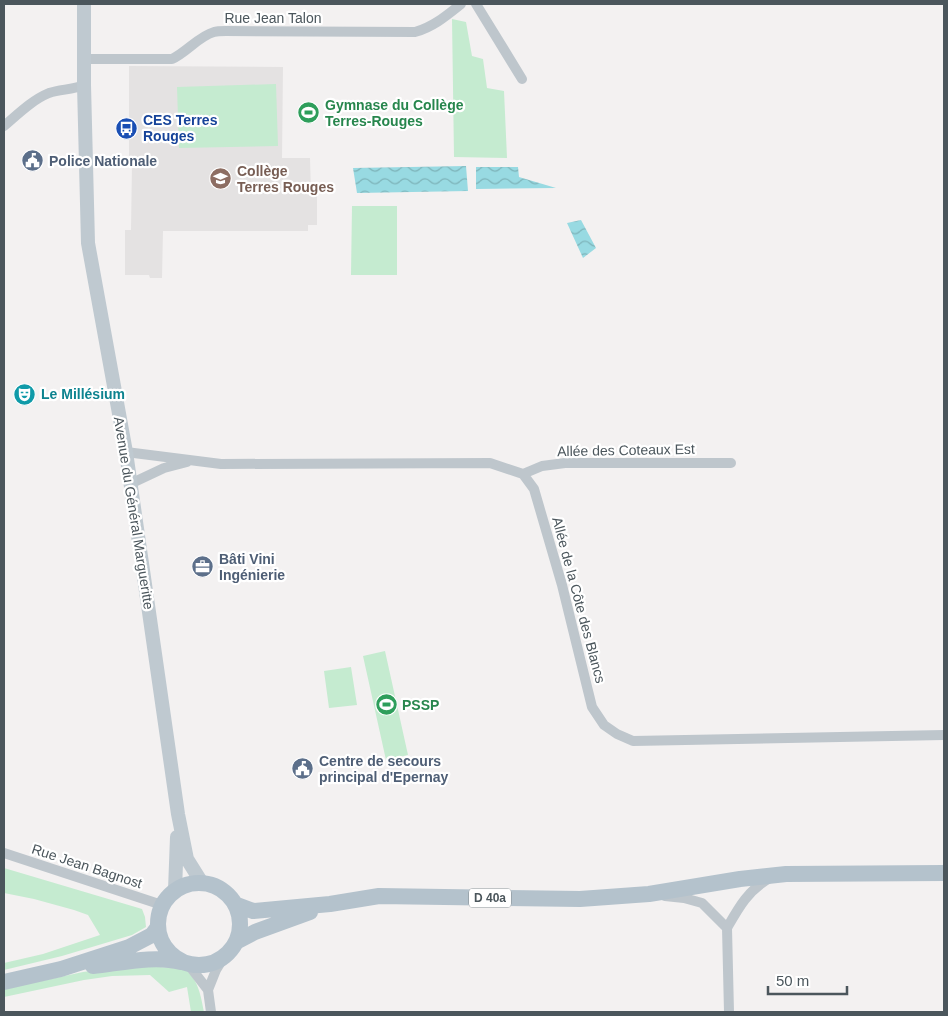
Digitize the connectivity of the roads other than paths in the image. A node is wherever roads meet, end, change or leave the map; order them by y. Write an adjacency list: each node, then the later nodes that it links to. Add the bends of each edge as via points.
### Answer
1 (84, 4): 4 (street, Avenue du Général Margueritte)
2 (461, 4): 4 (street, Rue Jean Talon, via 427,29 415,32 213,32 172,58)
3 (476, 4): 5 (street)
4 (85, 59): 6 (street, Avenue du Général Margueritte)
5 (522, 80)
6 (84, 85): 7 (street, via 39,98); 8 (street, Avenue du Général Margueritte, via 88,243)
7 (4, 126)
8 (126, 452): 9 (street); 12 (street, Avenue du Général Margueritte)
9 (190, 461): 11 (street, via 222,464 490,463); 12 (street, via 164,468)
10 (731, 463): 11 (street, Allée des Coteaux Est, via 565,463 542,466)
11 (523, 474): 13 (street, Allée de la Côte des Blancs, via 534,489 592,707 604,725 617,734 633,741)
12 (130, 484): 14 (street, Avenue du Général Margueritte)
13 (944, 735)
14 (178, 814): 18 (street, Avenue du Général Margueritte, via 186,859); 19 (street, Avenue du Général Margueritte)
15 (4, 853): 22 (street, Rue Jean Bagnost)
16 (944, 873): 17 (main road, D 40a, via 814,872)
17 (775, 875): 20 (main road, D 40a); 25 (street, via 744,898)
18 (202, 883): 19 (main road, via 184,885); 23 (main road, via 221,889)
19 (175, 890): 22 (main road)
20 (650, 894): 21 (main road, D 40a, via 580,899 379,896); 25 (street, via 702,903)
21 (330, 904): 23 (main road, D 40a, via 253,911); 26 (main road, D 40a)
22 (162, 905): 24 (main road)
23 (237, 905): 26 (main road, via 241,929)
24 (158, 927): 28 (main road, via 164,945); 29 (main road, via 152,935 129,947)
25 (728, 928): 33 (street)
26 (236, 942): 27 (main road)
27 (224, 957): 28 (main road, via 202,965); 31 (street)
28 (185, 963): 29 (main road, via 172,959 146,960); 31 (street)
29 (61, 969): 30 (main road)
30 (4, 982)
31 (208, 990): 32 (street)
32 (212, 1012)
33 (729, 1012)

